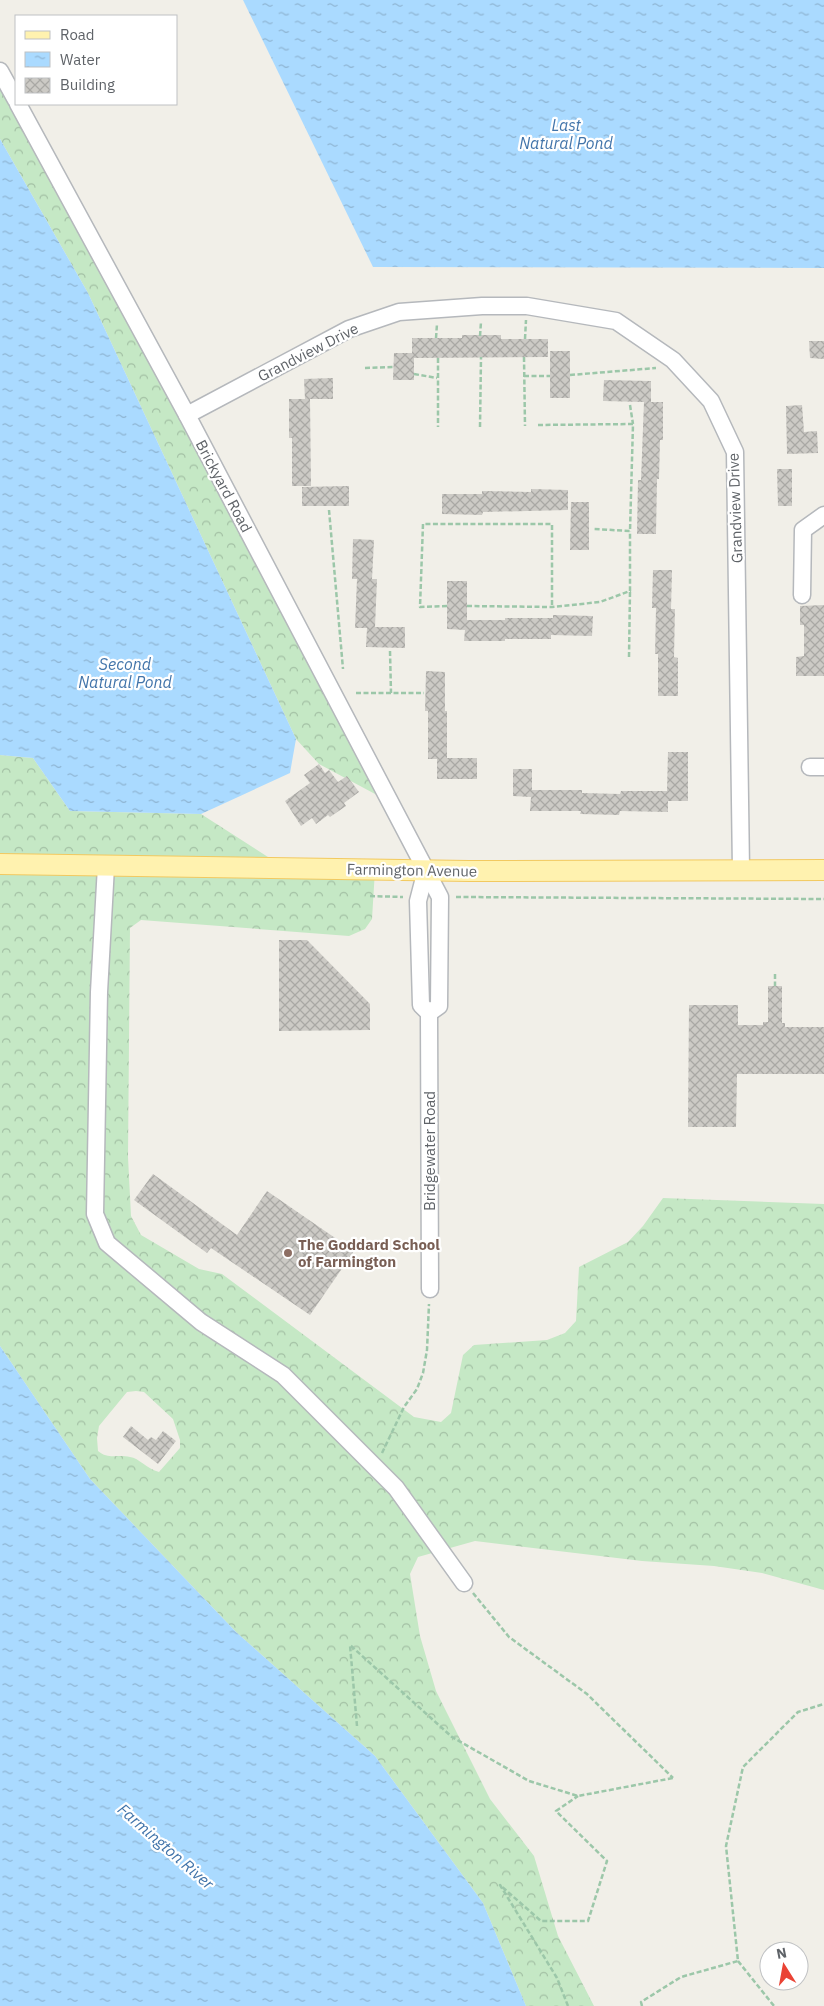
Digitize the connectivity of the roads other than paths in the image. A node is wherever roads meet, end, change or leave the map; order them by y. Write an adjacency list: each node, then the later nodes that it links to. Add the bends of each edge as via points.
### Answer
1 (0, 70): 2 (street, Brickyard Road)
2 (15, 98)
3 (19, 105): 4 (street, Brickyard Road)
4 (187, 415): 9 (street, Brickyard Road); 10 (street, Grandview Drive, via 349,330 399,312 482,306 550,309 616,321 673,360 712,401 736,452)
5 (824, 515): 6 (street, via 803,530)
6 (802, 596)
7 (0, 864): 8 (main road, Farmington Avenue)
8 (106, 866): 9 (main road, Farmington Avenue); 14 (street, via 99,992 95,1214 106,1243 200,1322 283,1375 396,1488)
9 (426, 870): 10 (main road, Farmington Avenue); 12 (street, Bridgewater Road, via 418,902 421,1005); 12 (street, Bridgewater Road, via 440,897 439,1006)
10 (740, 870): 11 (main road, Farmington Avenue)
11 (824, 870)
12 (429, 1013): 13 (street, Bridgewater Road)
13 (430, 1289)
14 (464, 1582)

